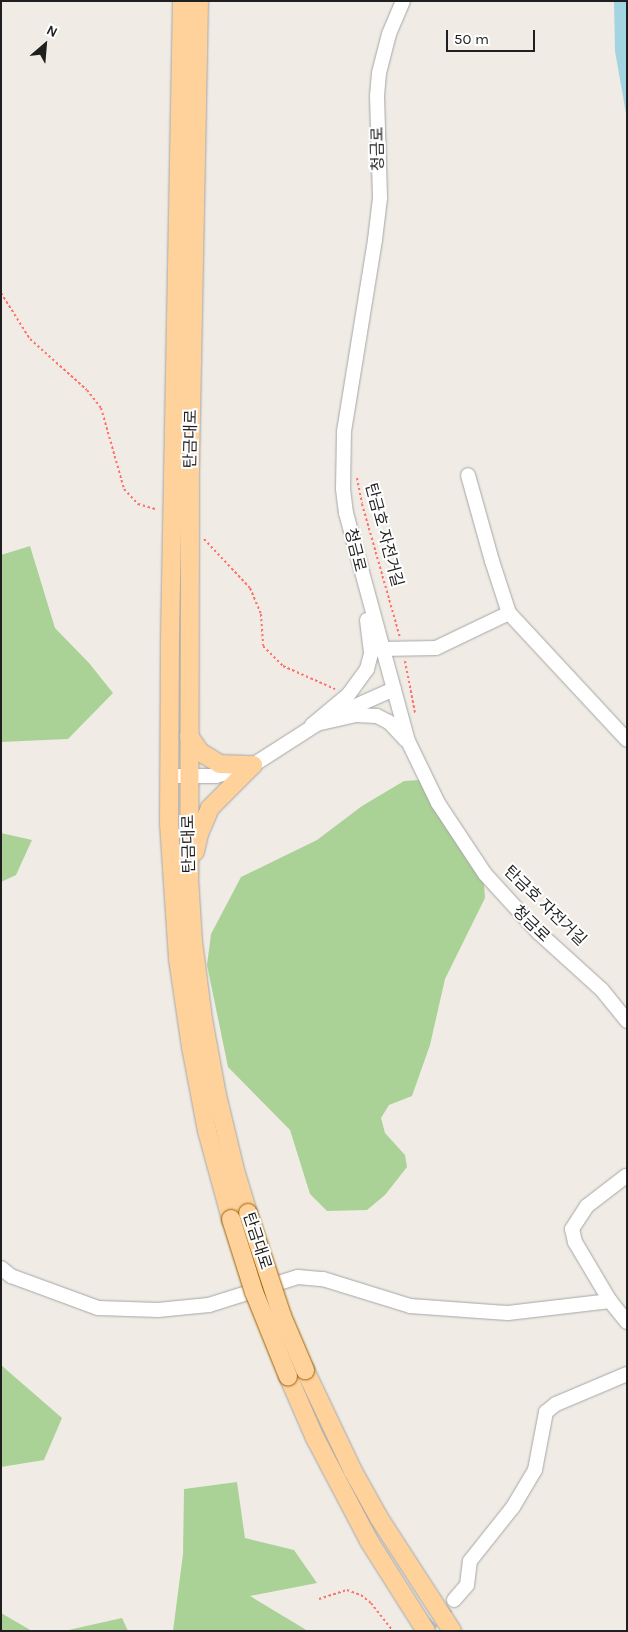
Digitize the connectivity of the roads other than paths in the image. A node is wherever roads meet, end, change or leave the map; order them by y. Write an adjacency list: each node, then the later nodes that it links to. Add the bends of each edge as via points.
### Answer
1 (182, 1): 14 (main road, 탄금대로)
2 (199, 1): 10 (main road, 탄금대로)
3 (403, 1): 5 (street, 청금로, via 389,34 379,73 380,198 344,432 346,513)
4 (468, 475): 6 (street)
5 (363, 582): 7 (street, 청금로); 9 (street, via 371,654 367,669 349,694)
6 (509, 613): 7 (street, via 436,648); 11 (street)
7 (382, 649): 8 (street, 청금로)
8 (394, 689): 9 (street); 12 (street, 청금로)
9 (312, 726): 12 (street, via 356,715 376,716 390,722); 13 (street)
10 (188, 736): 13 (main road, via 200,752 220,764); 15 (main road, 탄금대로)
11 (627, 740)
12 (408, 741): 17 (street, 청금로, via 438,803 485,874 532,925 602,990)
13 (253, 764): 15 (street, via 216,776); 16 (main road, via 210,808 199,834)
14 (168, 776): 15 (street); 21 (main road, 탄금대로, via 171,880 191,1047 207,1131)
15 (189, 777): 16 (main road, 탄금대로)
16 (189, 877): 21 (main road, 탄금대로, via 203,1019 235,1170)
17 (627, 1022)
18 (627, 1170): 19 (street)
19 (626, 1176): 20 (street); 23 (street, via 587,1206 572,1229 575,1242)
20 (627, 1185)
21 (239, 1216): 27 (main road, 탄금대로, bridge, via 254,1292 315,1438 369,1541); 28 (main road, 탄금대로, bridge, via 305,1370 357,1479)
22 (1, 1268): 23 (street, via 11,1276 98,1308 158,1310 209,1305 298,1277 323,1279 410,1306 508,1313)
23 (610, 1301): 24 (street)
24 (627, 1322)
25 (627, 1374): 26 (street, via 556,1404 546,1412 535,1470 513,1507 470,1561 466,1585)
26 (454, 1600)
27 (426, 1631)
28 (452, 1631)

